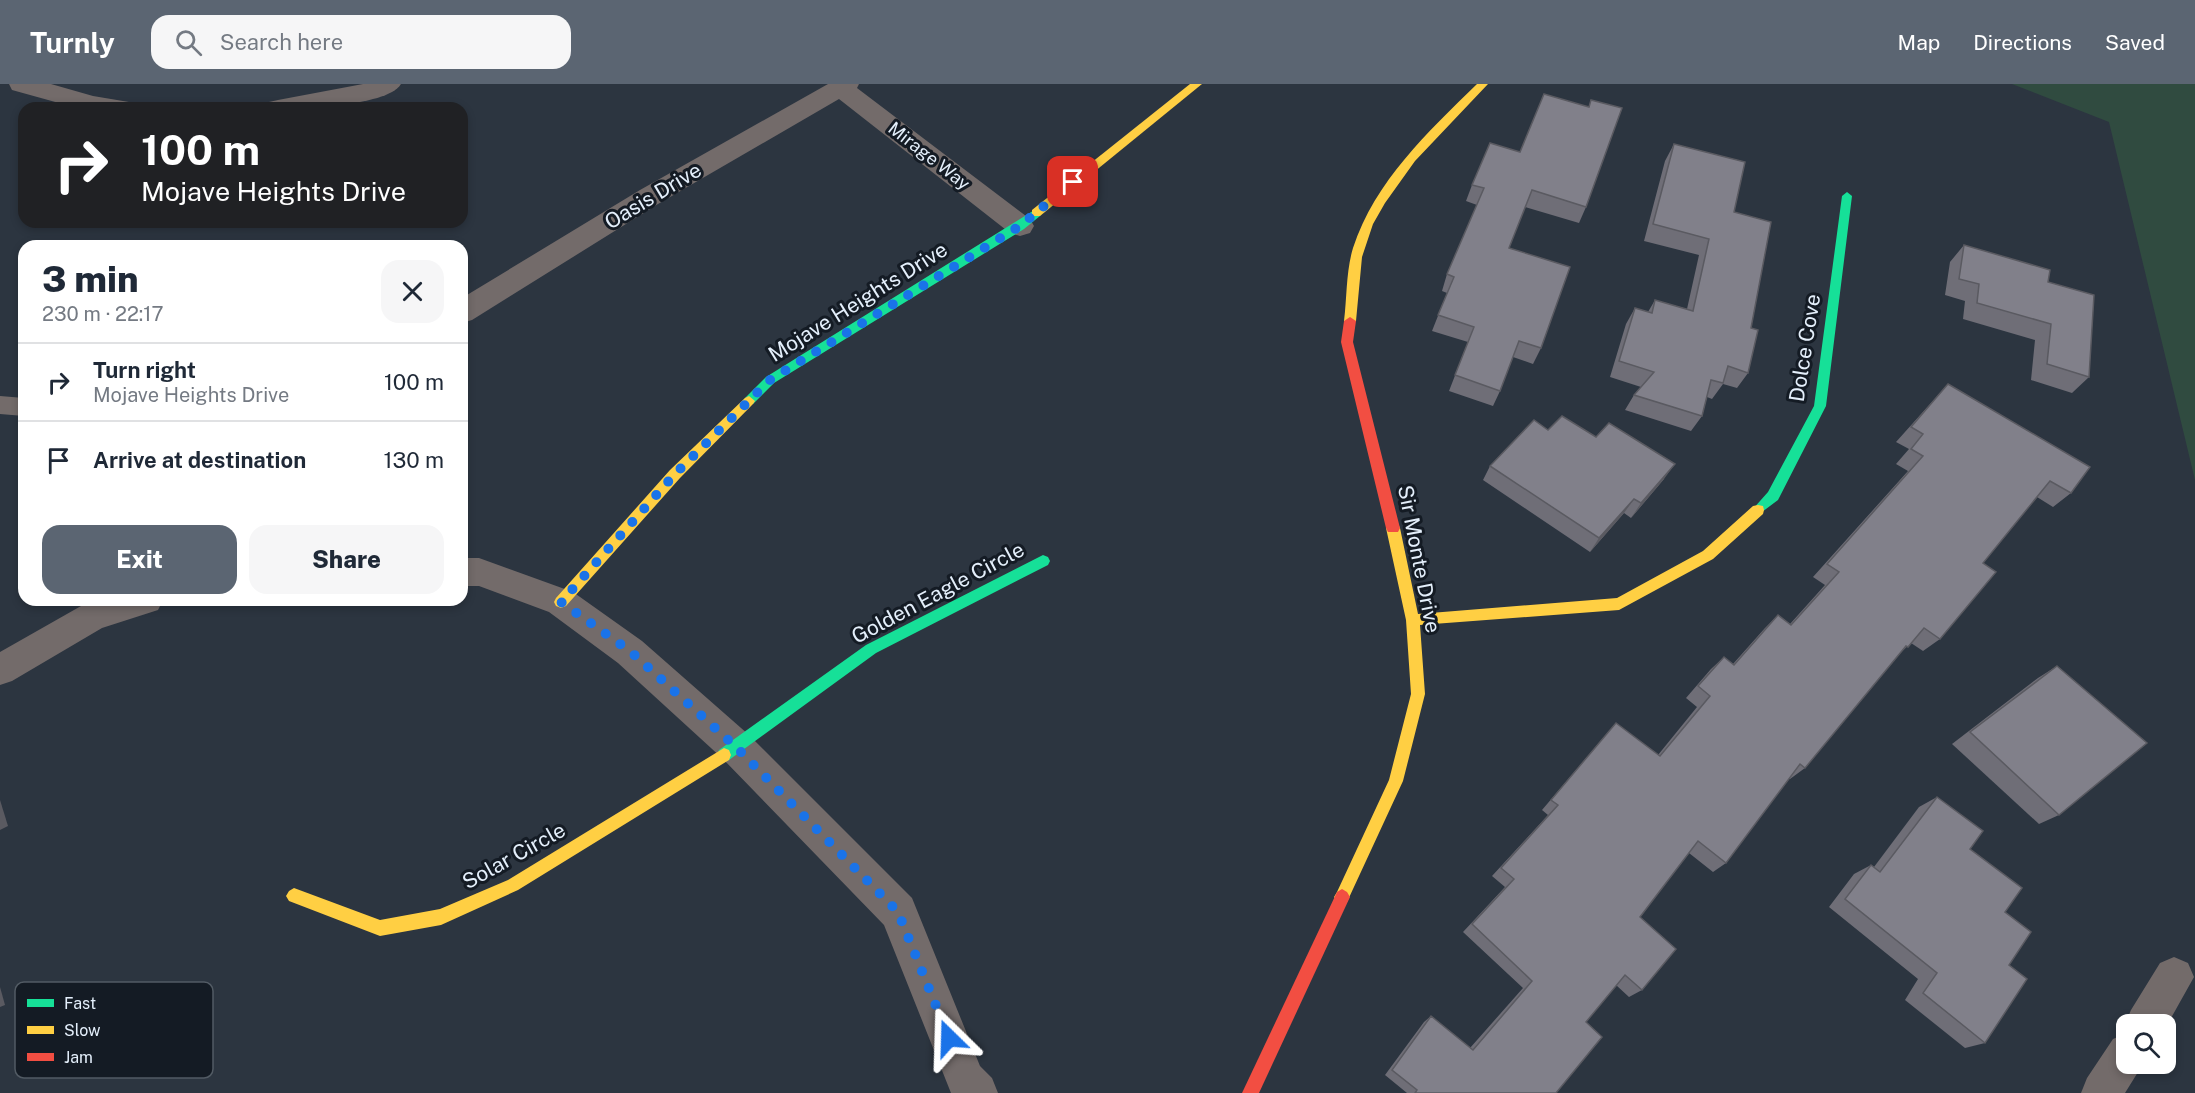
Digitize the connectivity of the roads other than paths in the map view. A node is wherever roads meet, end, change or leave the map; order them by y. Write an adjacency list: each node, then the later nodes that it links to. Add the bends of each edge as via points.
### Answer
1 (21, 84): 6 (street)
2 (389, 84): 7 (street)
3 (1197, 84): 9 (street, Mojave Heights Drive)
4 (1483, 84): 17 (street, Sir Monte Drive, via 1425,142 1384,193 1359,248 1347,342)
5 (843, 85): 9 (street, Mirage Way); 10 (street, Oasis Drive)
6 (86, 102)
7 (311, 102)
8 (1846, 196): 17 (street, Dolce Cove, via 1820,406 1773,496 1708,555 1619,604)
9 (1020, 226): 15 (street, Mojave Heights Drive, via 770,380 675,474)
10 (468, 308)
11 (0, 405): 12 (lane)
12 (18, 406)
13 (1043, 561): 19 (street, Golden Eagle Circle, via 870,649)
14 (468, 572): 15 (street, via 478,572)
15 (561, 602): 19 (street, via 630,651)
16 (126, 606): 18 (street, via 93,616)
17 (1413, 620): 25 (street, Sir Monte Drive, via 1418,694 1396,781)
18 (0, 670)
19 (736, 747): 20 (street, Solar Circle, via 513,885 441,917 380,928); 24 (street, via 898,912 966,1080)
20 (294, 896)
21 (2174, 977): 22 (street)
22 (2151, 1014)
23 (2116, 1071): 26 (street)
24 (976, 1093)
25 (1250, 1093)
26 (2102, 1093)

